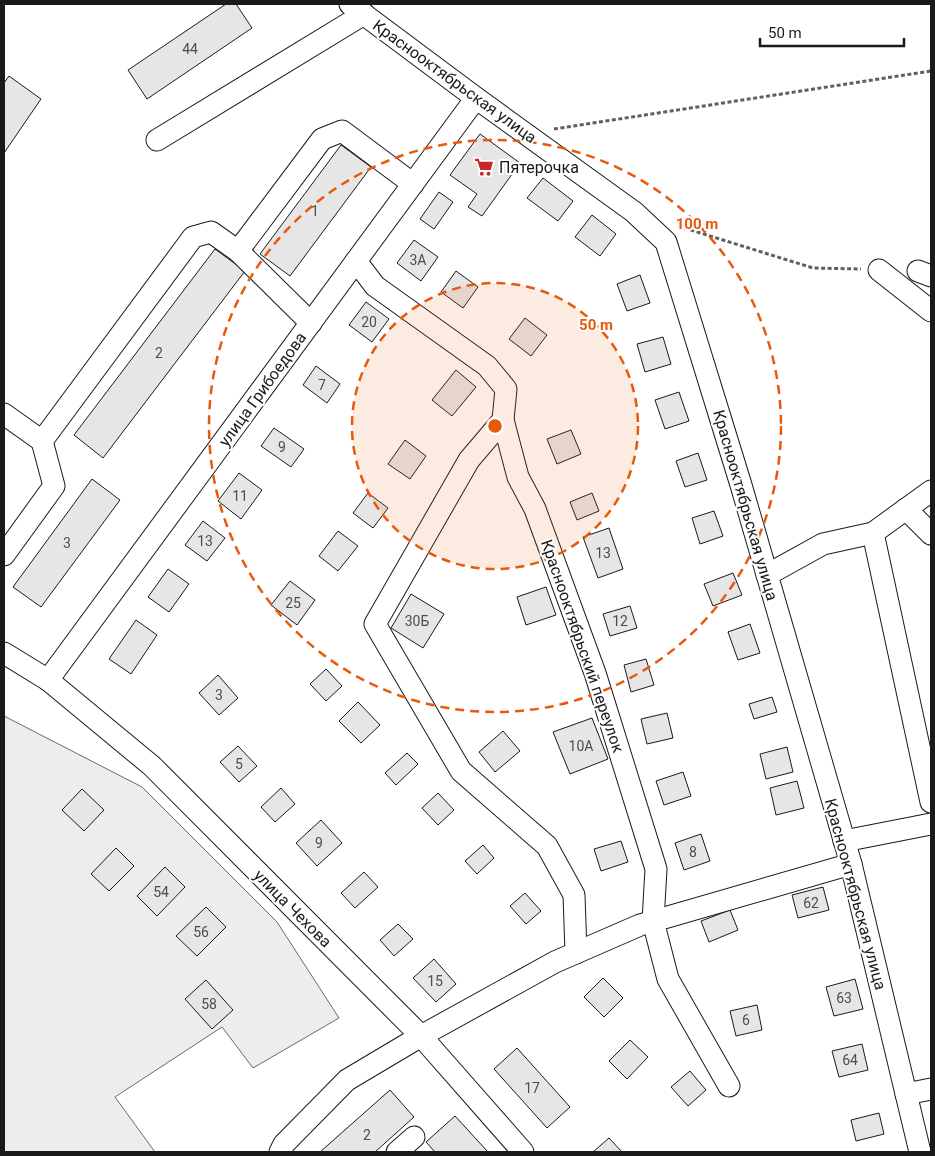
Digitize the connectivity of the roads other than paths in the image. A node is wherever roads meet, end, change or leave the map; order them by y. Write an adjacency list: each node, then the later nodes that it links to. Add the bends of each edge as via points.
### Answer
1 (357, 9): 2 (street, Краснооктябрьская улица); 3 (street)
2 (476, 98): 4 (street, улица Грибоедова); 18 (street, Краснооктябрьская улица, via 634,212 666,242)
3 (156, 140)
4 (412, 184): 5 (street, via 342,131 322,140); 6 (street, улица Грибоедова)
5 (238, 251): 9 (street); 12 (street, via 211,232 193,237)
6 (356, 261): 9 (street, улица Грибоедова); 11 (street, Краснооктябрьский переулок, via 375,286 487,366 506,389)
7 (879, 270): 8 (street)
8 (931, 311)
9 (310, 323): 20 (street, улица Грибоедова)
10 (4, 414): 12 (street)
11 (503, 420): 25 (street, Краснооктябрьский переулок, via 518,477 535,509 595,673 656,869); 26 (street, via 469,460 375,624 460,771 547,846 574,895)
12 (42, 441): 17 (street, via 54,486)
13 (931, 491): 14 (street)
14 (906, 509): 15 (street); 16 (street)
15 (873, 533): 18 (street, via 823,544); 21 (street)
16 (931, 534)
17 (4, 555)
18 (767, 575): 23 (street, Краснооктябрьская улица)
19 (4, 654): 20 (street, улица Чехова)
20 (48, 680): 27 (street, улица Чехова, via 152,766)
21 (931, 802)
22 (931, 824): 23 (street)
23 (844, 841): 24 (street, Краснооктябрьская улица)
24 (851, 864): 25 (street); 30 (street, Краснооктябрьская улица)
25 (654, 921): 26 (street); 28 (street, Краснооктябрьский переулок, via 668,980)
26 (576, 953): 27 (street)
27 (421, 1036): 32 (street, via 347,1080 284,1144); 34 (street, улица Чехова)
28 (729, 1086)
29 (931, 1089): 30 (street)
30 (906, 1094): 35 (street, Краснооктябрьская улица)
31 (414, 1137): 33 (street)
32 (280, 1152)
33 (397, 1152)
34 (523, 1152)
35 (920, 1152)

